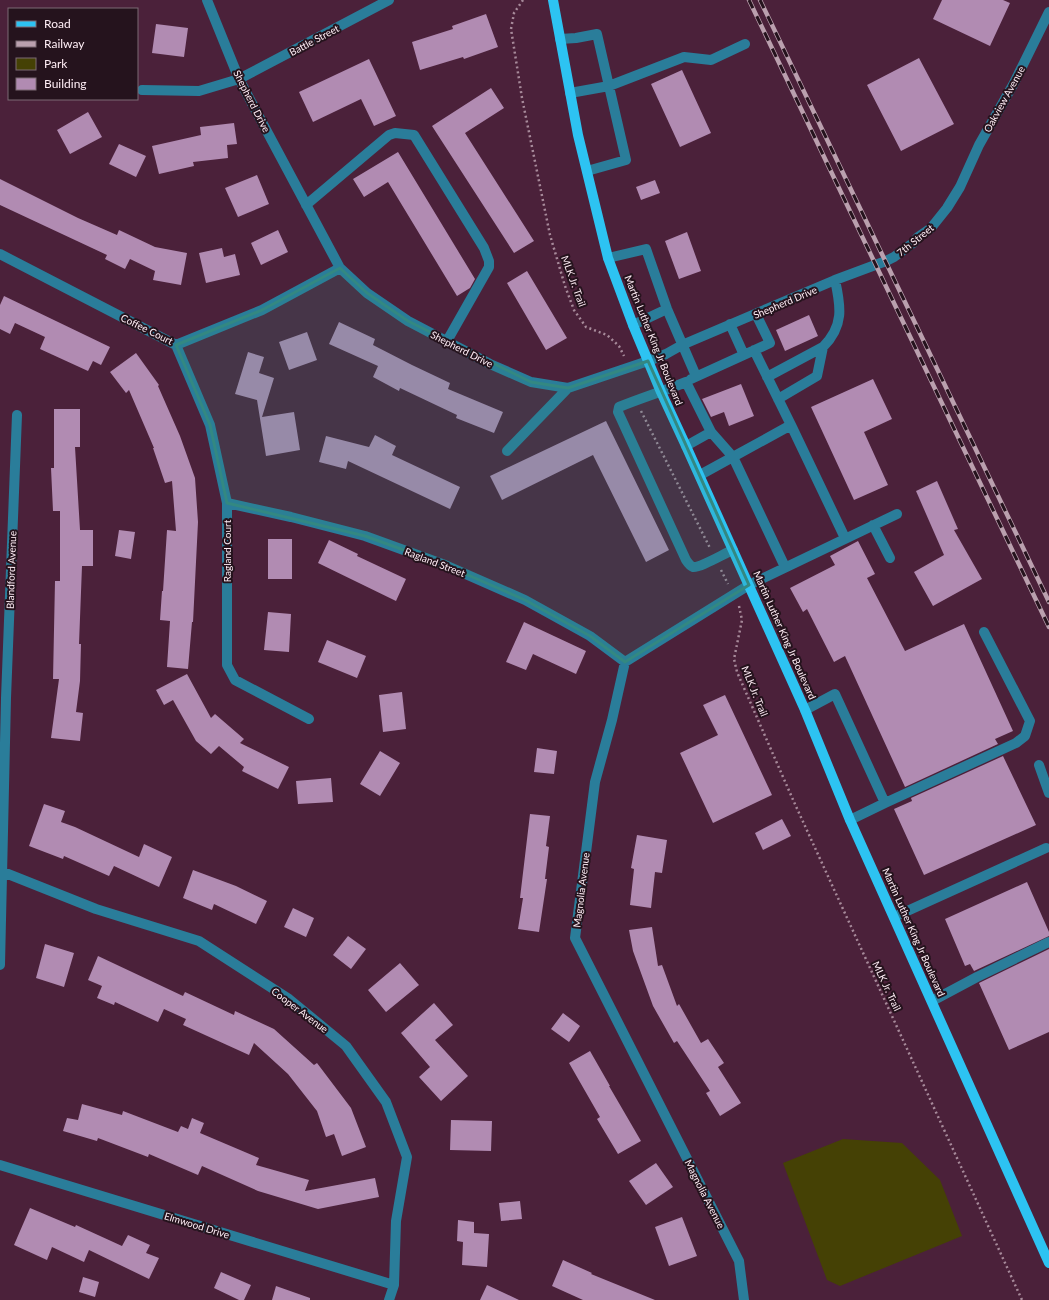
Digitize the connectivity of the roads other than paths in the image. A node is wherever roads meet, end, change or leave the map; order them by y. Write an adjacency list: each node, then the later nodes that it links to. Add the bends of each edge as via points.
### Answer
1 (207, 0): 7 (street, Shepherd Drive)
2 (390, 0): 7 (street, Battle Street)
3 (553, 0): 5 (main road, Martin Luther King Jr Boulevard)
4 (1049, 12): 12 (street, Oakview Avenue, via 1014,83 979,145)
5 (560, 39): 8 (street, via 597,34); 10 (main road, Martin Luther King Jr Boulevard)
6 (745, 44): 8 (street, via 711,60 684,57)
7 (239, 79): 9 (street, Battle Street, via 199,91); 13 (street, Shepherd Drive)
8 (609, 86): 10 (street); 11 (street, via 626,160)
9 (142, 90)
10 (570, 93): 11 (main road, Martin Luther King Jr Boulevard)
11 (587, 170): 15 (main road, Martin Luther King Jr Boulevard)
12 (960, 187): 16 (street, 7th Street, via 931,228 894,257)
13 (306, 205): 17 (street, Shepherd Drive); 23 (street, via 389,135 414,135 484,248 489,262)
14 (0, 254): 24 (street, Coffee Court)
15 (608, 258): 19 (street, via 646,249); 22 (main road, Martin Luther King Jr Boulevard)
16 (876, 264): 18 (street, Shepherd Drive)
17 (340, 268): 23 (street, Shepherd Drive, via 367,293 408,321); 24 (street, Coffee Court, via 262,310)
18 (835, 280): 20 (street, Shepherd Drive); 26 (street, via 840,311 837,326)
19 (667, 309): 22 (street); 25 (street)
20 (756, 314): 21 (street, Shepherd Drive); 27 (street, via 770,343)
21 (730, 324): 25 (street, Shepherd Drive); 28 (street)
22 (633, 325): 29 (main road, Martin Luther King Jr Boulevard)
23 (447, 341): 33 (street, Shepherd Drive, via 531,382)
24 (176, 345): 43 (street, Ragland Court, via 210,426)
25 (682, 345): 29 (street, Shepherd Drive); 30 (street)
26 (823, 347): 31 (street); 35 (street, via 817,376)
27 (754, 350): 28 (street); 31 (street)
28 (744, 355): 30 (street)
29 (648, 361): 33 (street, Shepherd Drive); 34 (main road, Martin Luther King Jr Boulevard)
30 (696, 376): 32 (street)
31 (767, 377): 35 (street)
32 (686, 382): 34 (street); 38 (street)
33 (568, 388): 40 (street)
34 (661, 392): 39 (main road, Martin Luther King Jr Boulevard); 47 (street, via 620,407 618,412 690,566 700,566)
35 (778, 399): 37 (street)
36 (17, 415): 53 (street, Blandford Avenue)
37 (790, 424): 41 (street); 46 (street)
38 (711, 432): 39 (street); 41 (street)
39 (686, 446): 42 (main road, Martin Luther King Jr Boulevard)
40 (507, 451)
41 (733, 457): 42 (street); 49 (street)
42 (700, 475): 47 (main road, Martin Luther King Jr Boulevard)
43 (227, 504): 52 (street, Ragland Street, via 365,536 445,565 525,600 590,636); 55 (street, Ragland Court, via 227,665 235,680)
44 (897, 514): 45 (street)
45 (873, 525): 46 (street); 48 (street)
46 (845, 538): 49 (street)
47 (733, 550): 50 (main road, Martin Luther King Jr Boulevard)
48 (890, 558)
49 (785, 567): 50 (street)
50 (749, 585): 52 (street); 54 (main road, Martin Luther King Jr Boulevard)
51 (984, 632): 58 (street, via 1030,720 1025,736 1016,743)
52 (625, 662): 70 (street, Magnolia Avenue, via 594,782 575,938 739,1262)
53 (3, 694): 61 (street, Blandford Avenue)
54 (805, 710): 58 (street, via 835,694); 59 (main road, Martin Luther King Jr Boulevard)
55 (309, 719)
56 (1039, 765): 57 (street)
57 (1049, 793)
58 (885, 803): 59 (street)
59 (850, 820): 62 (main road, Martin Luther King Jr Boulevard)
60 (1048, 847): 62 (street)
61 (3, 872): 64 (street, Blandford Avenue); 68 (street, Cooper Avenue, via 96,909 199,941 289,999 346,1046 386,1102 407,1157 396,1221)
62 (894, 917): 65 (main road, Martin Luther King Jr Boulevard)
63 (1049, 942): 65 (street)
64 (0, 964)
65 (932, 1001): 67 (main road, Martin Luther King Jr Boulevard)
66 (0, 1166): 68 (street, Elmwood Drive)
67 (1049, 1263)
68 (394, 1285): 69 (street, Cooper Avenue)
69 (389, 1300)
70 (744, 1300)

